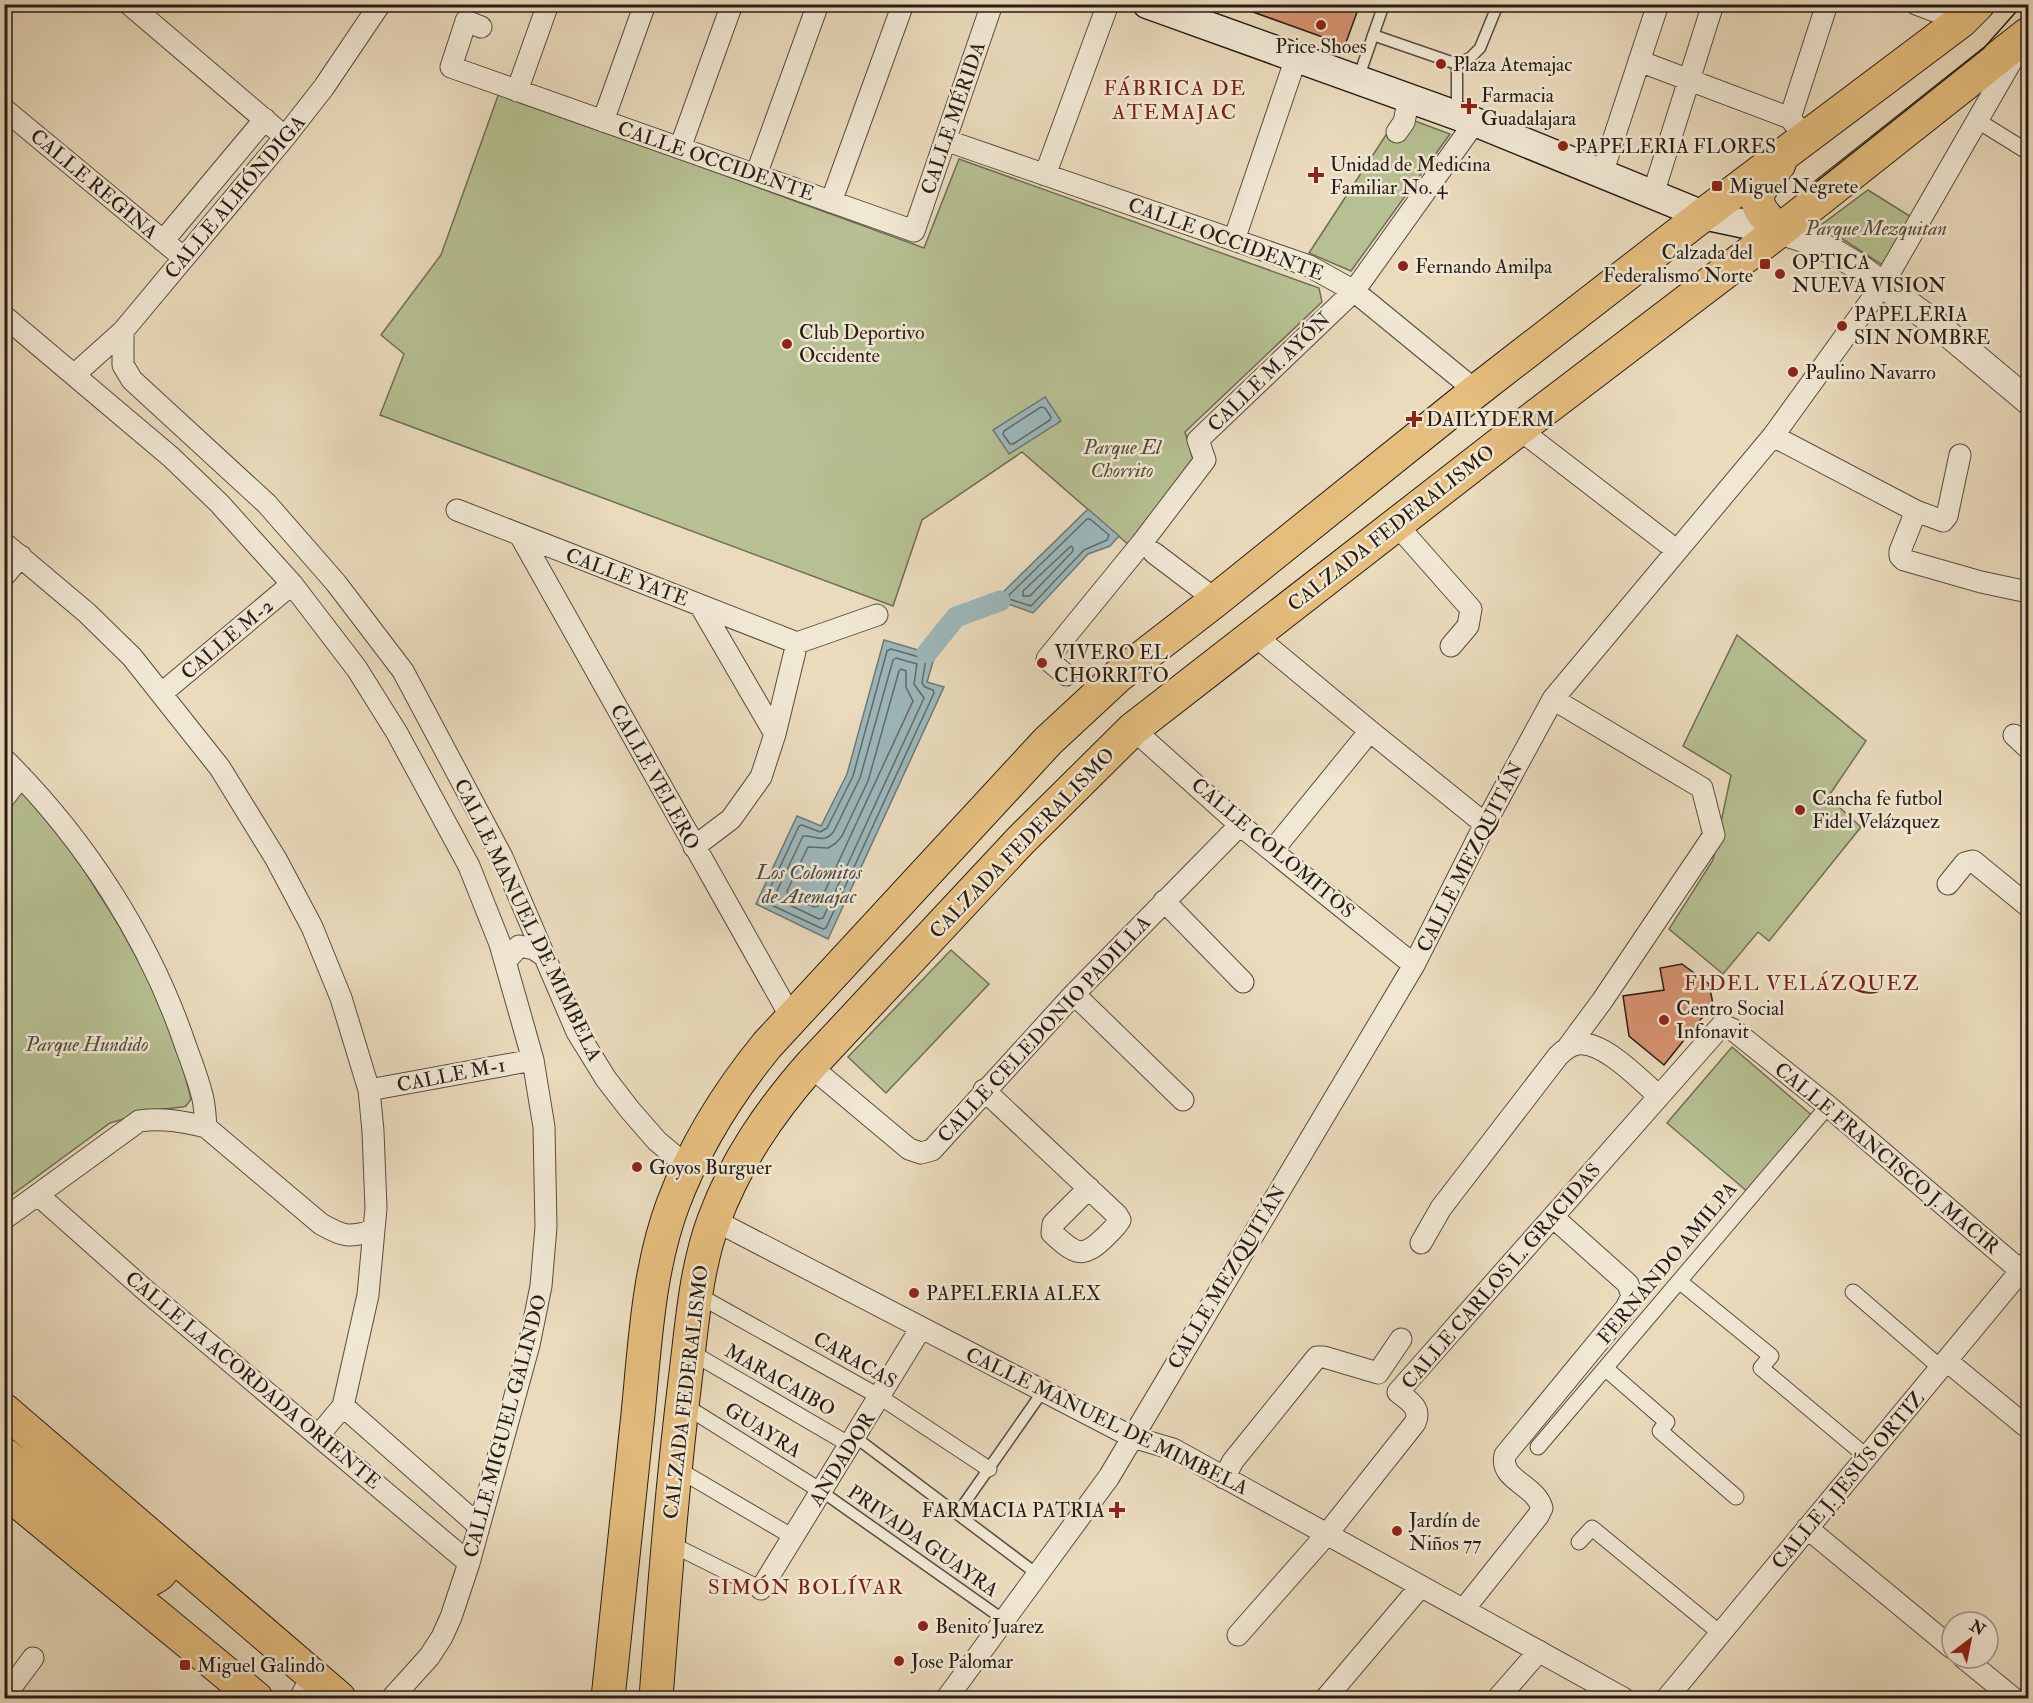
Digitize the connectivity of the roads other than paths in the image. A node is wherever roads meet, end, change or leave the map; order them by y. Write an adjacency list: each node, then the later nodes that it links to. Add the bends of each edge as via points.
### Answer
1 (129, 4): 29 (street)
2 (548, 4): 26 (street)
3 (645, 4): 31 (street)
4 (732, 4): 37 (street)
5 (818, 4): 41 (street)
6 (903, 4): 43 (street)
7 (992, 4): 36 (street, CALLE MÉRIDA)
8 (1108, 4): 40 (street)
9 (1147, 4): 21 (main road)
10 (1384, 4): 19 (lane)
11 (1498, 4): 23 (lane, via 1480,48)
12 (1658, 4): 22 (street)
13 (1713, 4): 25 (street)
14 (1827, 4): 34 (street)
15 (1916, 4): 17 (street)
16 (379, 5): 35 (street, CALLE ALHÓNDIGA)
17 (1969, 13): 34 (main road)
18 (481, 27): 26 (street, CALLE OCCIDENTE, via 466,21 451,67)
19 (1373, 35): 23 (lane); 24 (lane)
20 (2026, 36): 32 (street, CALLE MEZQUITÁN); 46 (main road)
21 (1296, 58): 24 (main road); 47 (street)
22 (1639, 61): 25 (street); 39 (street)
23 (1457, 64): 30 (lane)
24 (1358, 79): 27 (main road)
25 (1689, 80): 34 (street); 42 (street)
26 (517, 91): 31 (street, CALLE OCCIDENTE)
27 (1409, 98): 30 (main road); 33 (street, via 1404,122)
28 (4, 109): 48 (street, CALLE REGINA)
29 (265, 119): 35 (street); 48 (street, CALLE ALHÓNDIGA)
30 (1466, 119): 39 (main road); 51 (street, CALLE M. AYÓN)
31 (603, 121): 37 (street, CALLE OCCIDENTE)
32 (1978, 121): 38 (street); 50 (street, CALLE MEZQUITÁN)
33 (1397, 132)
34 (1795, 135): 44 (main road); 46 (main road, via 1758,194 1759,208)
35 (285, 137): 49 (street, CALLE ALHÓNDIGA)
36 (945, 140): 40 (street, CALLE OCCIDENTE); 45 (street, CALLE MÉRIDA)
37 (680, 148): 41 (street, CALLE OCCIDENTE)
38 (2028, 152)
39 (1602, 174): 42 (main road)
40 (1045, 175): 47 (street, CALLE OCCIDENTE)
41 (756, 176): 43 (street, CALLE OCCIDENTE)
42 (1653, 194): 44 (main road)
43 (831, 202): 45 (street, CALLE OCCIDENTE)
44 (1703, 215): 46 (main road); 55 (main road)
45 (914, 231)
46 (1779, 231): 50 (street, via 1834,252); 57 (main road, CALZADA FEDERALISMO)
47 (1234, 240): 51 (street, CALLE OCCIDENTE, via 1309,266)
48 (163, 241): 49 (street, CALLE REGINA)
49 (184, 258): 53 (street, CALLE ALHÓNDIGA)
50 (1883, 284): 56 (street); 58 (street, CALLE MEZQUITÁN)
51 (1354, 291): 55 (street, CALLE OCCIDENTE); 76 (street, CALLE M. AYÓN, via 1198,440 1205,460 1047,659)
52 (4, 316): 54 (street, CALLE MANUEL DE MIMBELA)
53 (123, 331): 54 (street, CALLE ALHÓNDIGA); 92 (street, CALLE MANUEL DE MIMBELA, via 123,365 132,380 267,504 336,583 403,671 502,857)
54 (74, 375): 68 (street, CALLE MANUEL DE MIMBELA, via 211,495)
55 (1476, 391): 70 (main road)
56 (2028, 400)
57 (1519, 429): 62 (main road, CALZADA FEDERALISMO); 64 (street)
58 (1773, 436): 61 (street); 78 (street, CALLE MEZQUITÁN)
59 (1960, 455): 61 (street, via 1947,516 1943,521)
60 (457, 510): 63 (street, CALLE YATE)
61 (1916, 511): 69 (street, via 1900,551 1904,560)
62 (1396, 524): 73 (main road, CALZADA FEDERALISMO); 75 (street, via 1471,609 1468,626)
63 (520, 535): 71 (street, CALLE YATE); 87 (street, CALLE VELERO)
64 (1667, 543)
65 (13, 549): 67 (street); 77 (street, via 87,613)
66 (1154, 553): 70 (street)
67 (4, 576)
68 (292, 585): 77 (street, CALLE M-2); 93 (street, CALLE MANUEL DE MIMBELA, via 357,669 397,733 469,866)
69 (2028, 592)
70 (1216, 600): 99 (main road, via 1118,676 1070,720)
71 (700, 605): 74 (street, CALLE YATE); 81 (street)
72 (877, 615): 74 (street)
73 (1253, 634): 79 (main road, CALZADA FEDERALISMO); 80 (street)
74 (797, 643): 81 (street)
75 (1451, 646)
76 (1066, 675)
77 (162, 693): 104 (street, via 220,768 312,927 341,998)
78 (1553, 699): 85 (street, CALLE MEZQUITÁN); 101 (street, via 1702,788 1714,835)
79 (1133, 729): 86 (street, CALLE COLOMITOS); 103 (main road, CALZADA FEDERALISMO, via 1021,840)
80 (1370, 731): 85 (street); 88 (street)
81 (775, 734): 87 (street, via 755,786 731,819)
82 (4, 759): 83 (street)
83 (21, 776): 84 (street); 109 (street, via 70,833 148,956 175,1015 203,1097)
84 (4, 798)
85 (1485, 824): 96 (street, CALLE MEZQUITÁN)
86 (1240, 825): 88 (street, CALLE COLOMITOS); 90 (street, CALLE CELEDONIO PADILLA)
87 (694, 846): 99 (street, CALLE VELERO)
88 (1273, 850): 96 (street, CALLE COLOMITOS)
89 (1948, 884): 91 (street, via 1965,863 1973,861)
90 (1164, 901): 97 (street); 98 (street, CALLE CELEDONIO PADILLA)
91 (2028, 906)
92 (528, 917): 93 (street, via 524,929 514,939); 94 (street, CALLE MANUEL DE MIMBELA)
93 (494, 929): 95 (street, CALLE MANUEL DE MIMBELA)
94 (544, 956): 95 (street, via 519,946); 110 (street, CALLE MANUEL DE MIMBELA, via 577,1032 606,1079 657,1141)
95 (505, 962): 102 (street, CALLE MANUEL DE MIMBELA)
96 (1414, 965): 134 (street, CALLE MEZQUITÁN)
97 (1243, 982)
98 (1074, 994): 105 (street, CALLE CELEDONIO PADILLA); 107 (street)
99 (792, 1019): 110 (main road, via 723,1103)
100 (1722, 1025): 106 (street, CALLE CARLOS L. GRACIDAS); 108 (street, CALLE FRANCISCO J. MACIR)
101 (1568, 1047): 106 (street, via 1590,1044 1604,1050); 117 (street, via 1441,1208)
102 (533, 1060): 104 (street, CALLE M-1); 147 (street, CALLE MIGUEL GALINDO, via 544,1127 546,1227 541,1286 529,1345)
103 (810, 1066): 105 (street, CALLE CELEDONIO PADILLA, via 909,1149 921,1154 932,1150); 115 (main road, CALZADA FEDERALISMO, via 777,1104 752,1142)
104 (369, 1090): 116 (street)
105 (984, 1090): 111 (street)
106 (1659, 1096): 113 (street, CALLE CARLOS L. GRACIDAS)
107 (1183, 1100)
108 (1828, 1106): 118 (street, CALLE FRANCISCO J. MACIR); 119 (street, FERNANDO AMILPA)
109 (206, 1127): 112 (street, via 159,1118 139,1121); 116 (street, via 321,1224 355,1236)
110 (688, 1167): 170 (main road, via 664,1231 652,1288)
111 (1089, 1188)
112 (38, 1195): 114 (street); 133 (street, CALLE LA ACORDADA ORIENTE)
113 (1553, 1217): 149 (street, CALLE CARLOS L. GRACIDAS, via 1398,1392 1416,1408 1415,1423); 157 (street, via 1628,1284 1632,1296 1505,1455 1506,1470 1539,1499 1542,1508)
114 (4, 1219)
115 (714, 1220): 121 (main road, CALZADA FEDERALISMO); 122 (street, CALLE MANUEL DE MIMBELA)
116 (375, 1230): 130 (street, via 368,1295)
117 (1421, 1244)
118 (2025, 1267): 125 (street, CALLE J. JESÚS ORTIZ)
119 (1680, 1281): 126 (street, FERNANDO AMILPA); 138 (street, via 1771,1356 1761,1368)
120 (1853, 1292): 125 (street)
121 (696, 1294): 124 (main road, CALZADA FEDERALISMO); 128 (street, CARACAS)
122 (921, 1328): 127 (street, CALLE MANUEL DE MIMBELA); 128 (street, ANDADOR)
123 (1401, 1339): 141 (street, via 1378,1373 1317,1357 1233,1461)
124 (689, 1351): 129 (main road, CALZADA FEDERALISMO); 135 (street, MARACAIBO)
125 (1944, 1365): 132 (street); 138 (street, CALLE J. JESÚS ORTIZ)
126 (1605, 1368): 136 (street, FERNANDO AMILPA); 144 (street, via 1667,1422 1660,1431)
127 (1043, 1391): 134 (street, CALLE MANUEL DE MIMBELA); 140 (lane)
128 (880, 1397): 135 (street, ANDADOR); 140 (street, CARACAS)
129 (682, 1404): 139 (main road, CALZADA FEDERALISMO); 143 (street, GUAYRA)
130 (343, 1406): 133 (street); 147 (street, CALLE LA ACORDADA ORIENTE)
131 (4, 1410): 146 (main road)
132 (2028, 1428)
133 (319, 1435): 153 (street, CALLE LA ACORDADA ORIENTE)
134 (1132, 1437): 141 (street, CALLE MANUEL DE MIMBELA, via 1173,1449); 154 (street, CALLE MEZQUITÁN, via 1109,1476)
135 (852, 1441): 143 (street, ANDADOR); 145 (lane)
136 (1538, 1447)
137 (4, 1454): 146 (main road, via 106,1536 143,1576 151,1579 161,1575 164,1557 140,1536)
138 (1867, 1457): 148 (street, CALLE J. JESÚS ORTIZ)
139 (675, 1467): 150 (street); 151 (main road, CALZADA FEDERALISMO)
140 (989, 1469): 145 (lane)
141 (1224, 1478): 149 (street, CALLE MANUEL DE MIMBELA)
142 (4, 1490): 167 (main road)
143 (821, 1491): 150 (street, ANDADOR); 158 (lane, PRIVADA GUAYRA)
144 (1736, 1497)
145 (957, 1515): 154 (lane)
146 (135, 1522): 165 (main road)
147 (478, 1525): 153 (street, CALLE MIGUEL GALINDO)
148 (1807, 1528): 159 (street, CALLE J. JESÚS ORTIZ); 161 (street)
149 (1327, 1534): 155 (street, CALLE MANUEL DE MIMBELA); 160 (street)
150 (793, 1536): 156 (street, ANDADOR)
151 (667, 1542): 156 (street); 171 (main road, CALZADA FEDERALISMO)
152 (1579, 1542): 159 (street, via 1593,1528)
153 (469, 1563): 169 (street, CALLE MIGUEL GALINDO, via 442,1636 429,1657)
154 (1037, 1574): 158 (street, CALLE MEZQUITÁN)
155 (1421, 1586): 157 (street, CALLE MANUEL DE MIMBELA); 173 (street)
156 (761, 1589)
157 (1464, 1609): 162 (street, CALLE MANUEL DE MIMBELA)
158 (1004, 1620): 172 (street, CALLE MEZQUITÁN)
159 (1720, 1633): 176 (street, CALLE J. JESÚS ORTIZ)
160 (1238, 1635)
161 (1940, 1638)
162 (1539, 1651): 174 (street); 175 (street, CALLE MANUEL DE MIMBELA)
163 (33, 1658): 166 (street)
164 (1979, 1670): 177 (street)
165 (306, 1687): 168 (main road)
166 (4, 1697)
167 (256, 1698)
168 (339, 1698)
169 (392, 1698)
170 (609, 1698)
171 (656, 1698)
172 (946, 1698)
173 (1326, 1698)
174 (1498, 1698)
175 (1623, 1698)
176 (1667, 1698)
177 (2013, 1698)

